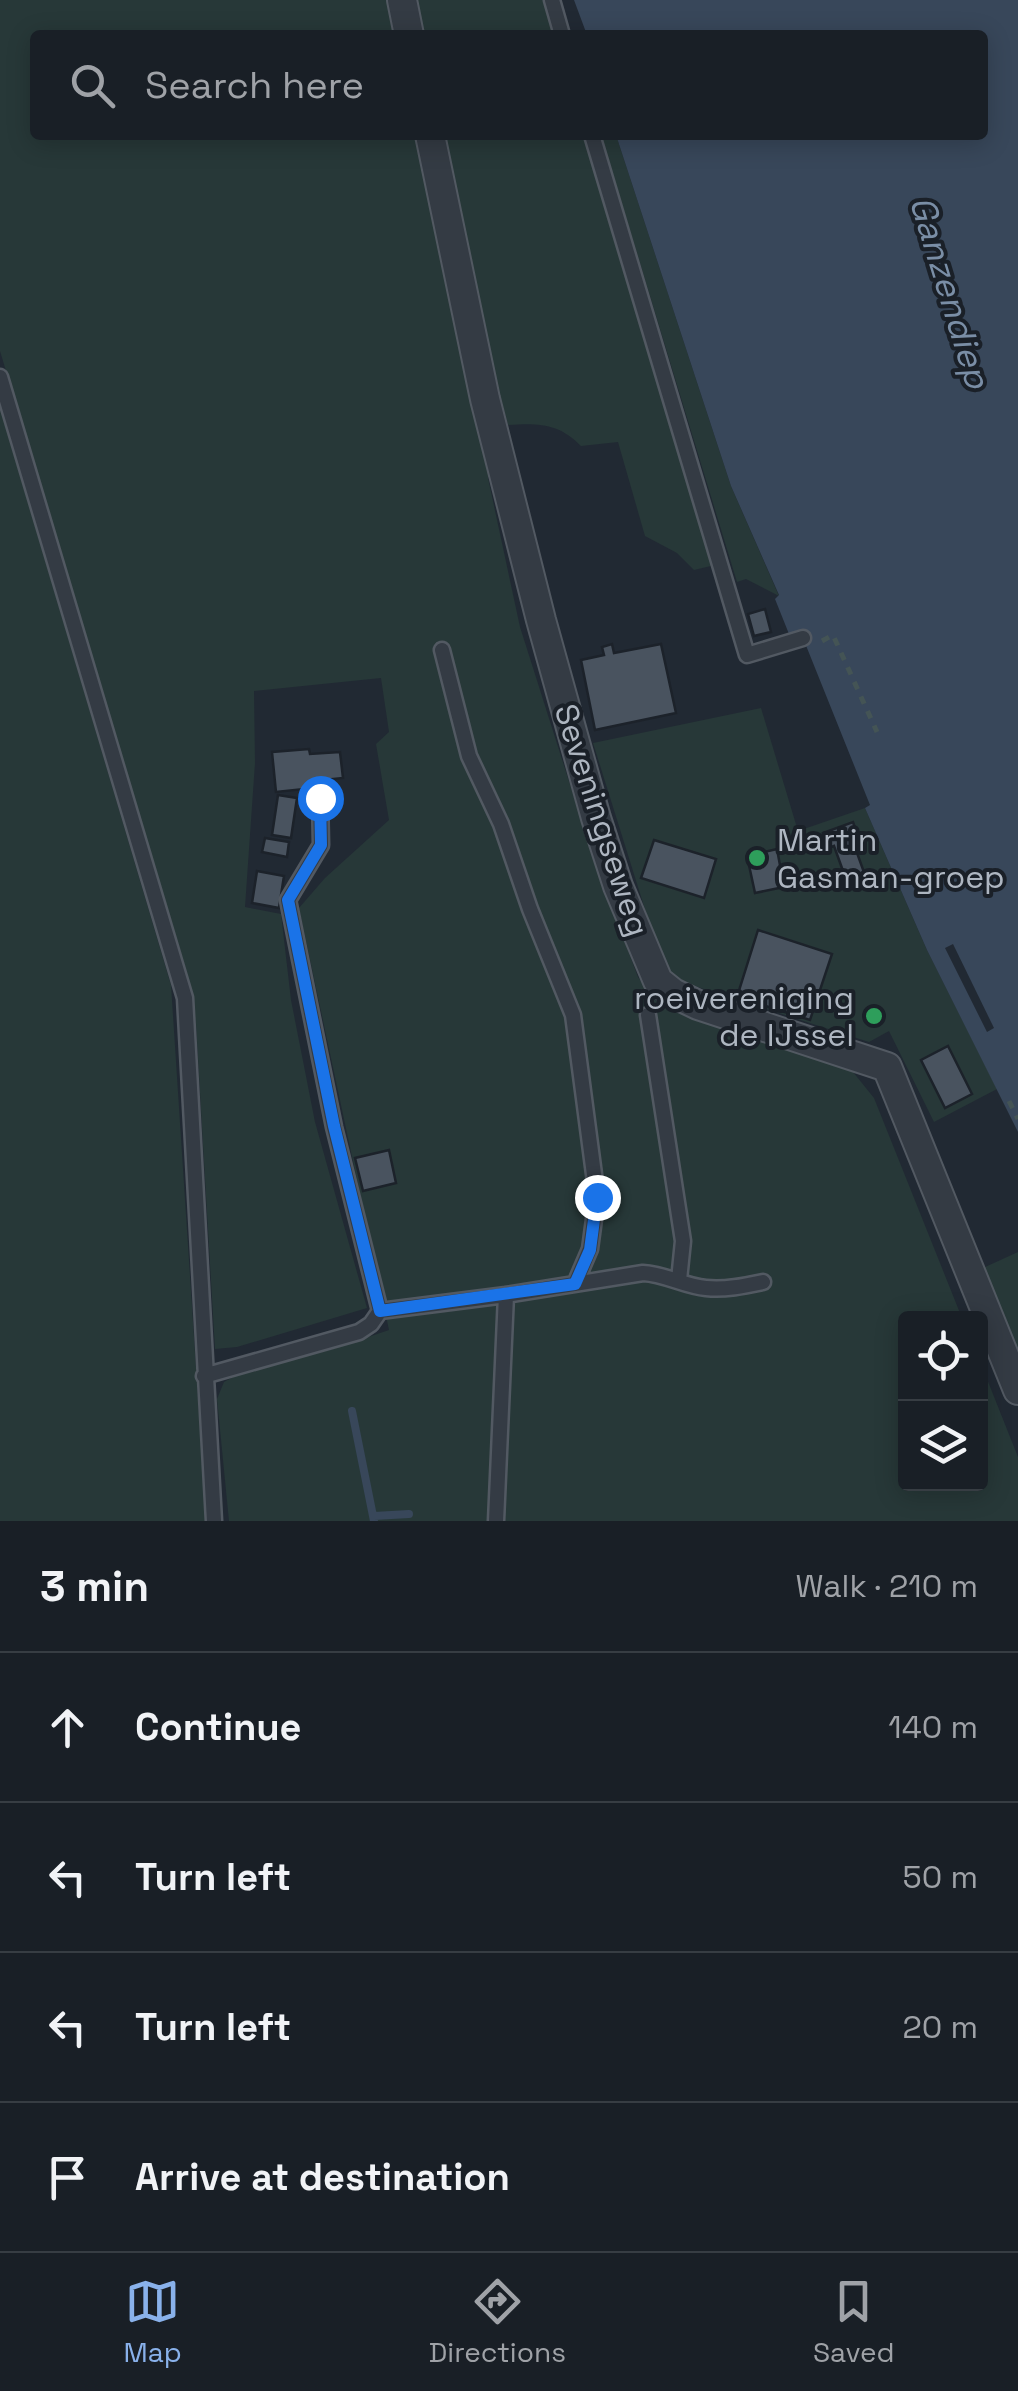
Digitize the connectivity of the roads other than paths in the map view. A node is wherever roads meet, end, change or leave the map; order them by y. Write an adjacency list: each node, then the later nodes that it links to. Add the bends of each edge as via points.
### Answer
1 (402, 0): 3 (street)
2 (552, 0): 4 (lane)
3 (408, 30)
4 (561, 30)
5 (431, 140): 18 (street, Seveningseweg, via 541,620 596,818 643,951 672,993 887,1067)
6 (593, 140): 8 (lane, via 748,656)
7 (0, 376): 17 (lane, via 184,998)
8 (809, 641)
9 (442, 650): 14 (lane, via 469,756 573,1016 597,1197 590,1250)
10 (320, 798): 16 (lane, via 321,845 288,900)
11 (648, 1015): 12 (lane, via 684,1241)
12 (679, 1280): 13 (lane, via 703,1288); 14 (lane, via 643,1273)
13 (762, 1282)
14 (575, 1284): 15 (lane)
15 (506, 1295): 16 (lane); 20 (lane)
16 (380, 1311): 17 (lane, via 359,1332)
17 (204, 1376): 19 (lane)
18 (1018, 1390)
19 (214, 1521)
20 (496, 1521)

